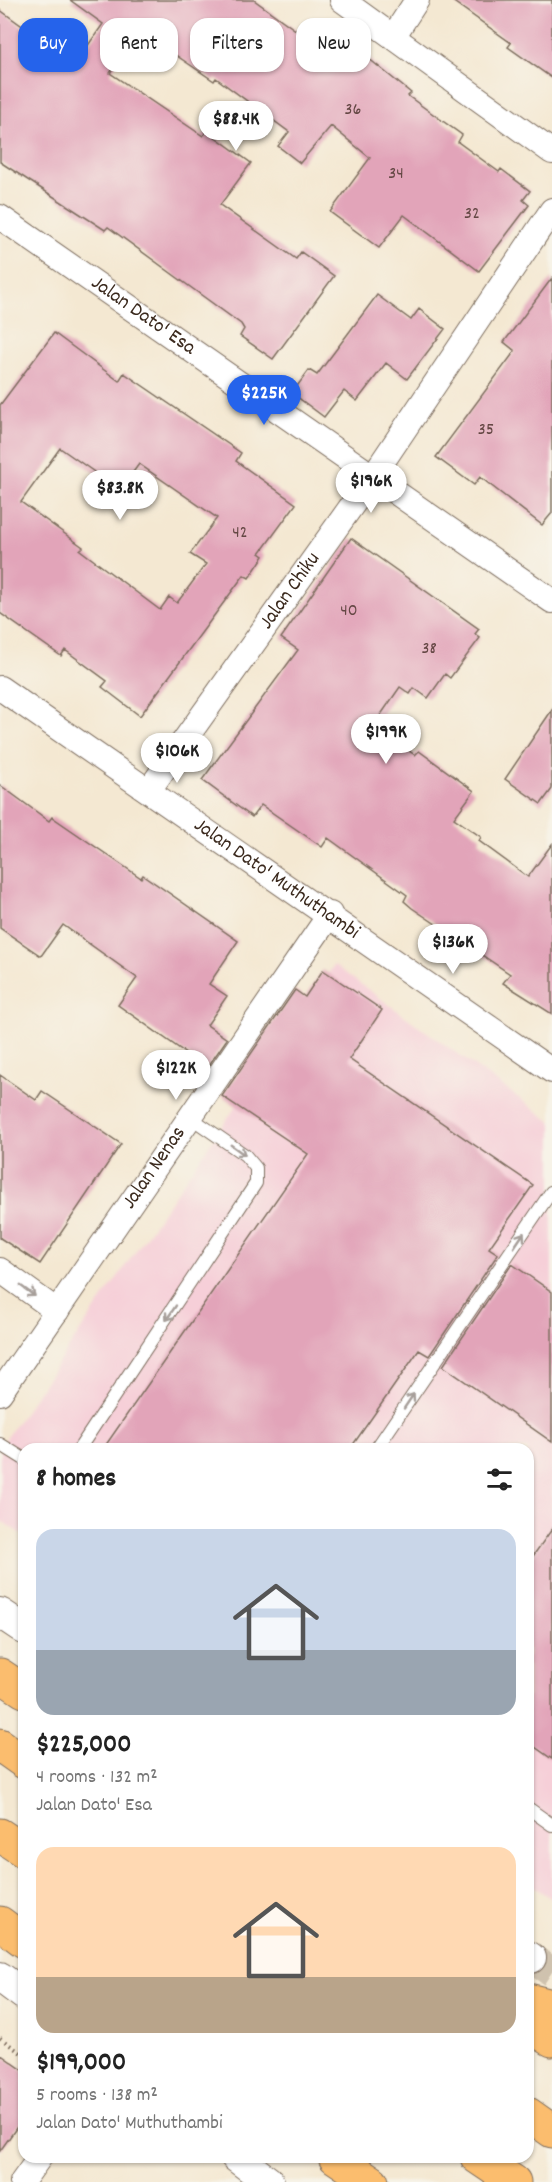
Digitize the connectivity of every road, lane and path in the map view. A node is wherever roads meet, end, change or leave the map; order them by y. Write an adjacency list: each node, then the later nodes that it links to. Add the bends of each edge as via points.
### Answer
1 (342, 0): 3 (street)
2 (417, 0): 3 (street)
3 (393, 37): 4 (street)
4 (552, 153)
5 (552, 210): 7 (street, Jalan Chiku)
6 (0, 217): 7 (street, Jalan Dato' Esa)
7 (373, 476): 8 (street, Jalan Dato' Esa); 10 (street, Jalan Chiku)
8 (552, 601)
9 (0, 688): 10 (street, Jalan Dato' Muthuthambi)
10 (149, 790): 11 (street, Jalan Dato' Muthuthambi)
11 (330, 914): 12 (street, Jalan Dato' Muthuthambi); 13 (street, Jalan Nenas)
12 (552, 1071)
13 (190, 1117): 16 (street, Jalan Nenas); 18 (lane, one-way to 18, via 245,1155 256,1168 256,1183)
14 (552, 1192): 19 (lane, one-way to 14)
15 (0, 1270): 16 (street, one-way to 16)
16 (57, 1311): 17 (street, Jalan Nenas)
17 (0, 1393)
18 (83, 1443)
19 (380, 1443)
20 (0, 1444): 21 (lane)
21 (18, 1455)
22 (0, 1607): 23 (lane)
23 (18, 1612)
24 (0, 1613): 25 (street)
25 (18, 1625)
26 (0, 1675): 27 (highway)
27 (18, 1687)
28 (0, 1745): 29 (highway)
29 (18, 1758)
30 (534, 1812): 31 (lane)
31 (552, 1825)
32 (0, 1835): 33 (highway)
33 (18, 1847)
34 (0, 1923): 35 (highway)
35 (18, 1936)
36 (0, 1977): 37 (street)
37 (18, 1990)
38 (534, 2002): 39 (highway)
39 (552, 2006)
40 (534, 2029): 42 (highway)
41 (0, 2038): 43 (path)
42 (552, 2040)
43 (18, 2051)
44 (534, 2118): 45 (highway)
45 (552, 2131)
46 (36, 2163): 51 (street)
47 (244, 2163): 52 (street)
48 (326, 2163): 53 (highway)
49 (344, 2163): 54 (highway)
50 (486, 2163): 55 (highway)
51 (22, 2182)
52 (269, 2182)
53 (352, 2182)
54 (372, 2182)
55 (514, 2182)

